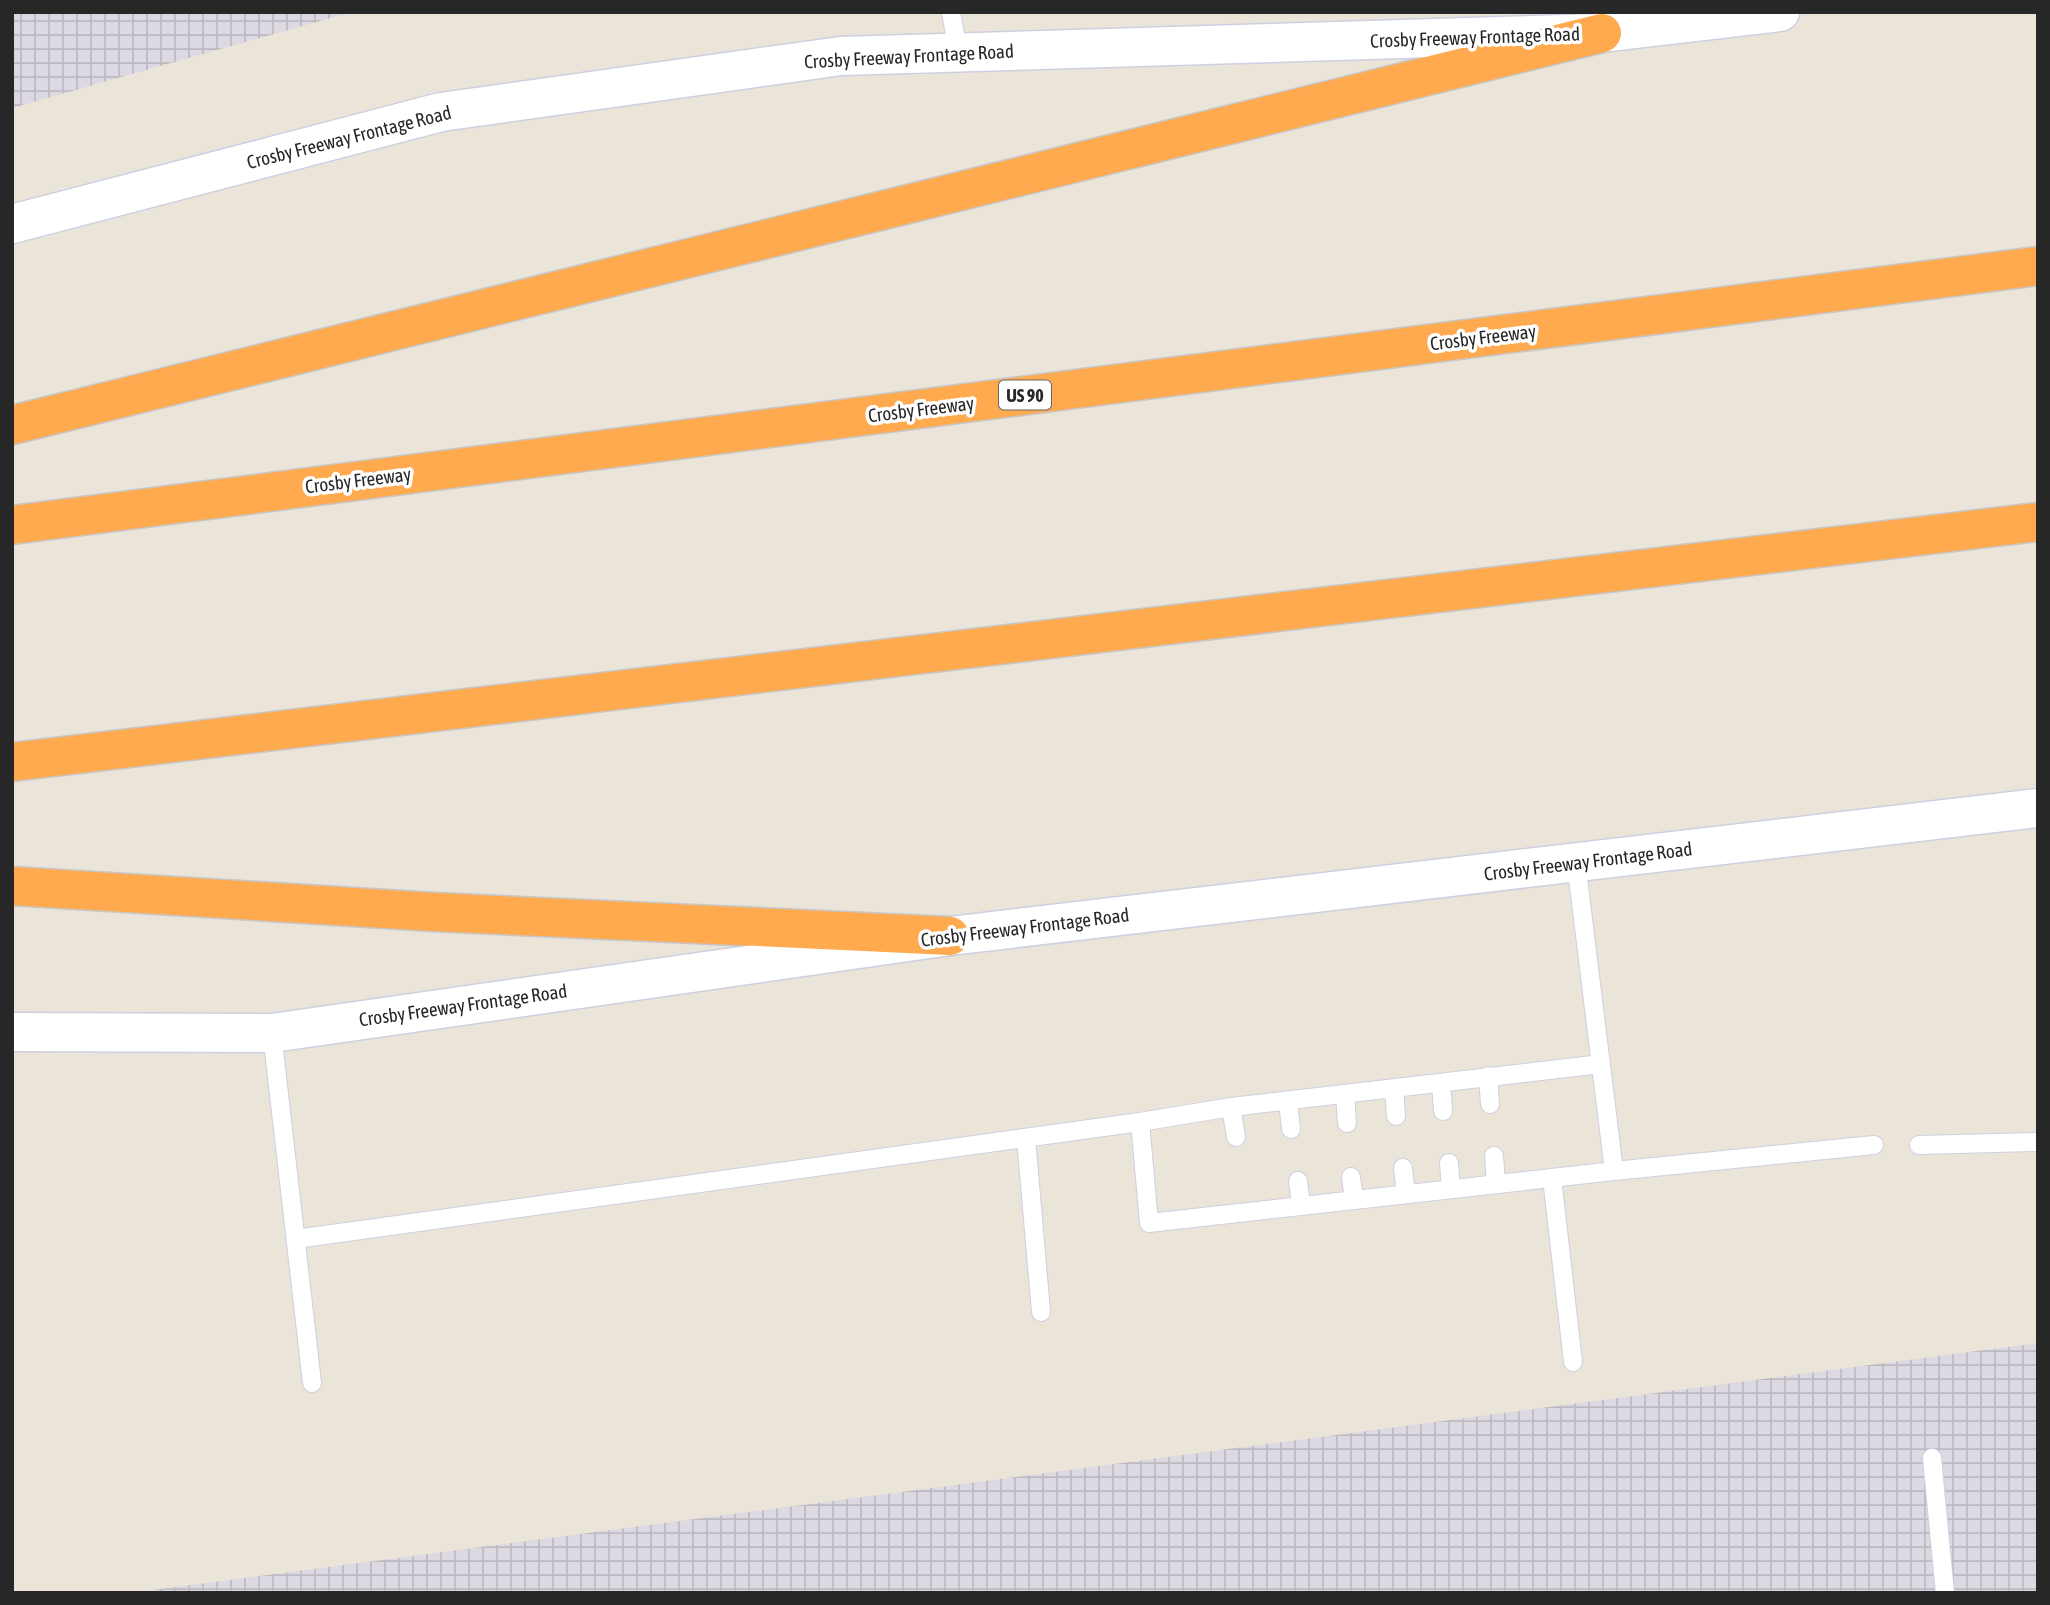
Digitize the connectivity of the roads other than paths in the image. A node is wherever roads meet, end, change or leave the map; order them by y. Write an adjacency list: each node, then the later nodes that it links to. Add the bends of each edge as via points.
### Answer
1 (951, 12): 4 (lane)
2 (1780, 12): 3 (main road, Crosby Freeway Frontage Road)
3 (1602, 33): 4 (main road, Crosby Freeway Frontage Road); 7 (highway)
4 (958, 52): 5 (main road, Crosby Freeway Frontage Road, via 841,56 442,111)
5 (12, 224)
6 (2038, 266): 9 (highway, Crosby Freeway / US 90)
7 (12, 425)
8 (2038, 522): 10 (highway)
9 (12, 525)
10 (12, 762)
11 (2038, 808): 12 (main road, Crosby Freeway Frontage Road)
12 (1576, 862): 14 (main road, Crosby Freeway Frontage Road); 17 (lane)
13 (12, 886): 14 (highway, via 434,912)
14 (950, 936): 16 (main road, Crosby Freeway Frontage Road)
15 (12, 1032): 16 (main road, Crosby Freeway Frontage Road)
16 (272, 1033): 49 (lane)
17 (1601, 1064): 18 (lane); 38 (lane)
18 (1488, 1076): 19 (lane); 23 (lane)
19 (1441, 1083): 20 (lane); 25 (lane)
20 (1394, 1088): 21 (lane); 26 (lane)
21 (1345, 1094): 22 (lane); 28 (lane)
22 (1287, 1101): 24 (lane); 29 (lane)
23 (1490, 1104)
24 (1231, 1107): 27 (lane); 30 (lane)
25 (1443, 1111)
26 (1396, 1116)
27 (1140, 1122): 31 (lane); 48 (lane, via 1149,1223)
28 (1347, 1123)
29 (1291, 1129)
30 (1236, 1137)
31 (1026, 1138): 49 (lane); 50 (lane)
32 (2038, 1142): 34 (lane)
33 (1874, 1145): 38 (lane)
34 (1919, 1145)
35 (1494, 1156): 42 (lane)
36 (1449, 1163): 43 (lane)
37 (1402, 1168): 45 (lane)
38 (1614, 1171): 40 (lane)
39 (1351, 1177): 46 (lane)
40 (1552, 1178): 42 (lane); 51 (lane)
41 (1298, 1181): 47 (lane)
42 (1496, 1184): 43 (lane)
43 (1451, 1189): 45 (lane)
44 (1245, 1192): 48 (lane)
45 (1406, 1194): 46 (lane)
46 (1354, 1199): 47 (lane)
47 (1301, 1205): 48 (lane)
48 (1248, 1211)
49 (296, 1239): 52 (lane)
50 (1041, 1312)
51 (1573, 1362)
52 (312, 1383)
53 (1932, 1458): 54 (lane)
54 (1945, 1593)

